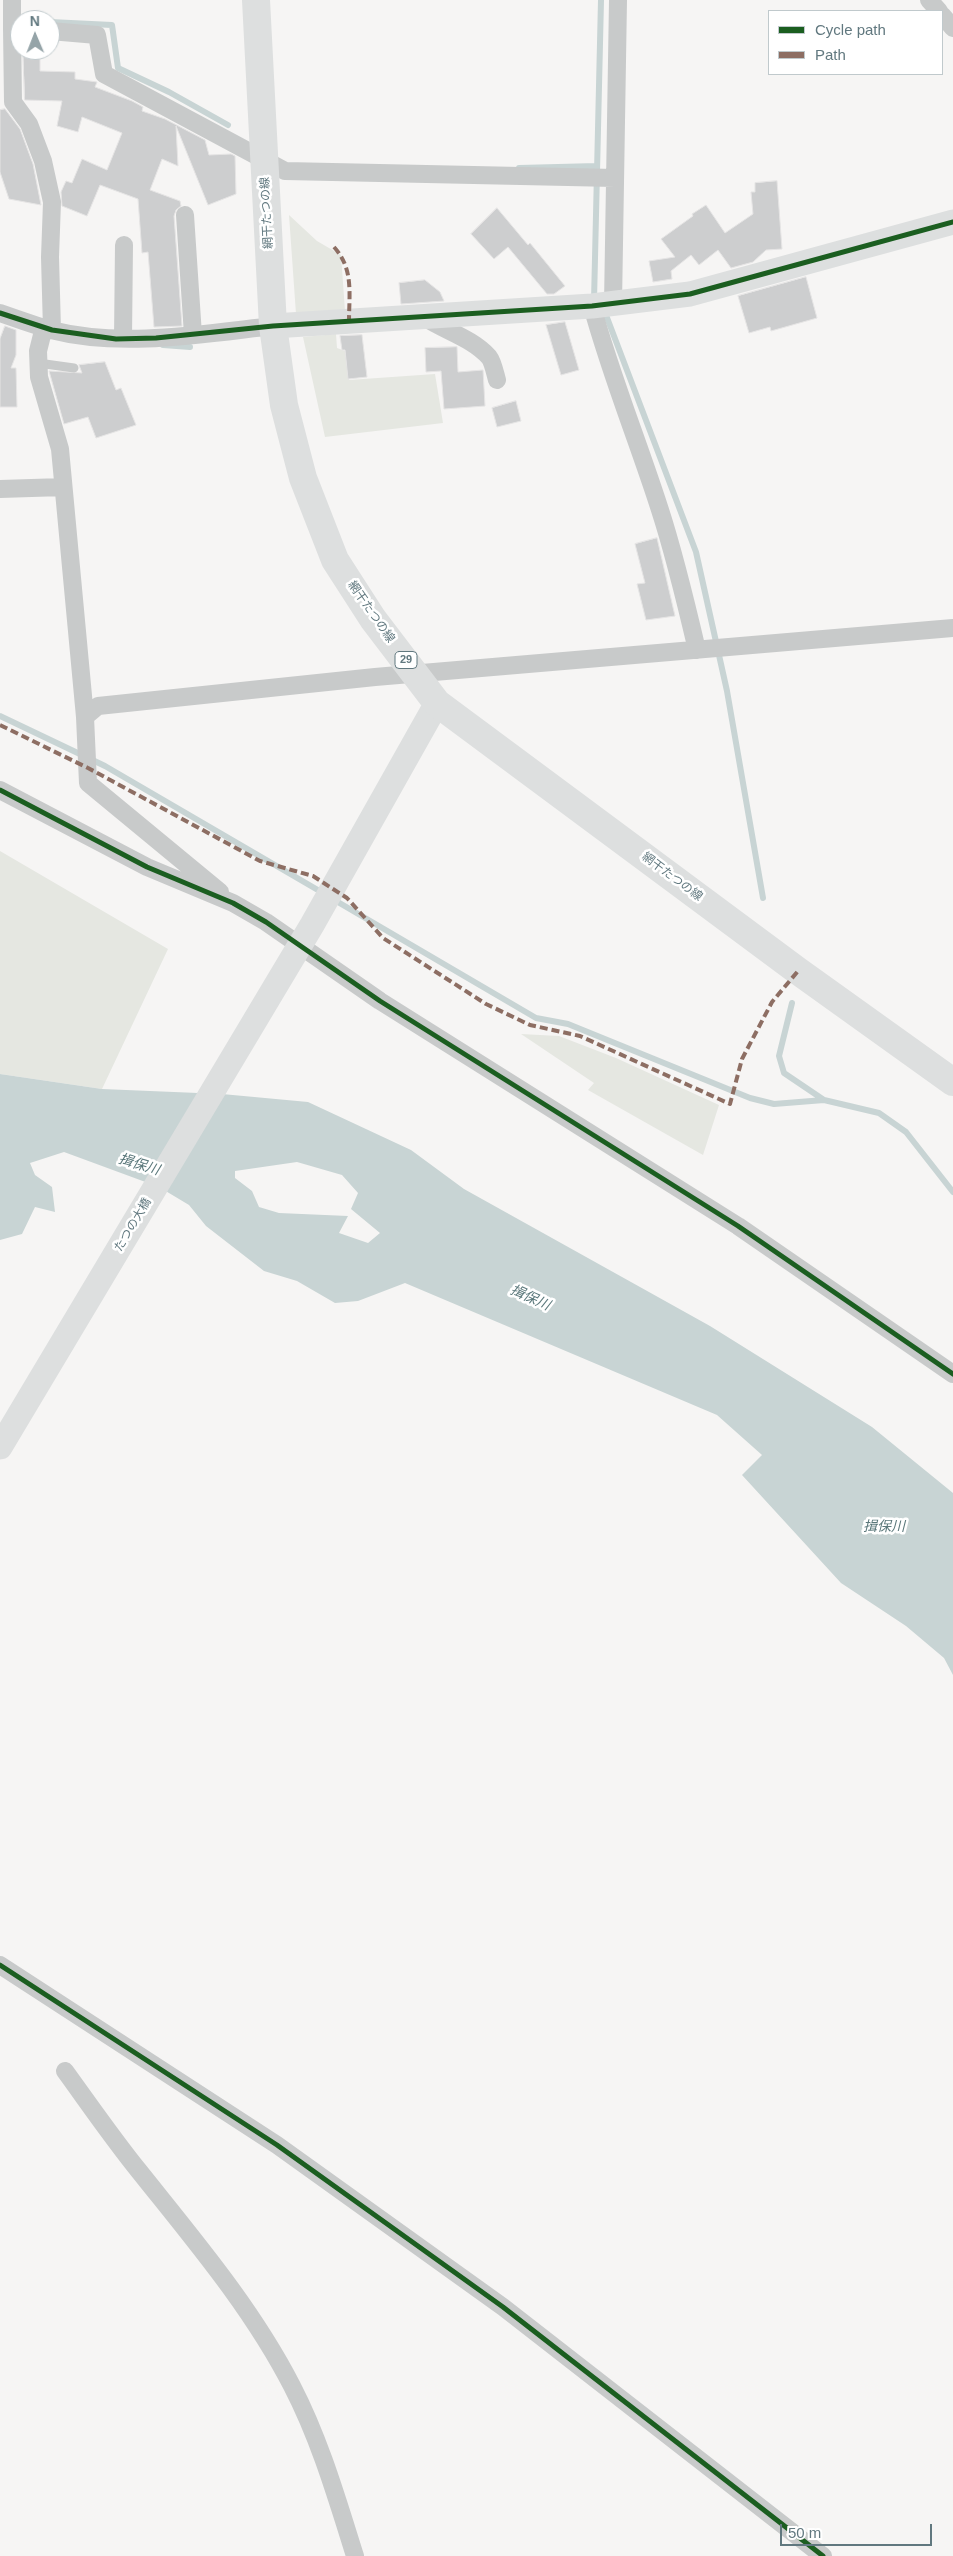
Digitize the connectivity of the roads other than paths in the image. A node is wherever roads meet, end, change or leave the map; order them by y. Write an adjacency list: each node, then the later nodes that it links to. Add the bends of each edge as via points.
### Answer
1 (256, 0): 10 (main road, 網干たつの線 / 29)
2 (618, 0): 11 (street)
3 (929, 0): 4 (street)
4 (937, 10)
5 (943, 16): 6 (street)
6 (953, 28)
7 (60, 32): 10 (street, via 97,35 104,74)
8 (12, 60): 9 (street)
9 (6, 105): 19 (street, via 29,124 43,161 52,202)
10 (264, 159): 11 (street, via 285,171); 18 (main road, 網干たつの線 / 29)
11 (615, 178): 15 (street)
12 (185, 215): 20 (street)
13 (953, 222): 15 (street, via 690,294)
14 (124, 245): 21 (street)
15 (603, 305): 17 (street); 28 (street, via 606,358 660,510 682,583)
16 (0, 313): 19 (street)
17 (424, 317): 18 (street); 24 (street, via 467,340 490,358)
18 (272, 326): 20 (street); 29 (main road, 網干たつの線 / 29, via 284,406 303,478 335,560 373,619)
19 (48, 329): 21 (street); 22 (street, via 38,351)
20 (193, 336): 21 (street)
21 (123, 338)
22 (38, 363): 23 (lane); 25 (street, via 39,377 60,449)
23 (74, 368)
24 (497, 380)
25 (63, 487): 26 (street); 31 (street)
26 (0, 489)
27 (953, 628): 28 (street)
28 (697, 650): 29 (street)
29 (416, 674): 30 (main road, 網干たつの線 / 29); 31 (street, via 98,706)
30 (437, 703): 34 (main road, 網干たつの線 / 29); 36 (street, たつの大橋, via 312,925)
31 (85, 717): 33 (street, via 88,783)
32 (0, 790): 33 (street, via 147,867)
33 (233, 903): 35 (street, via 306,948 380,1001 738,1226)
34 (953, 1082)
35 (953, 1374)
36 (0, 1447)
37 (0, 1965): 40 (street, via 277,2145 503,2307)
38 (65, 2071): 39 (street, via 130,2160 213,2263 257,2326 292,2386 320,2450)
39 (355, 2556)
40 (823, 2556)

